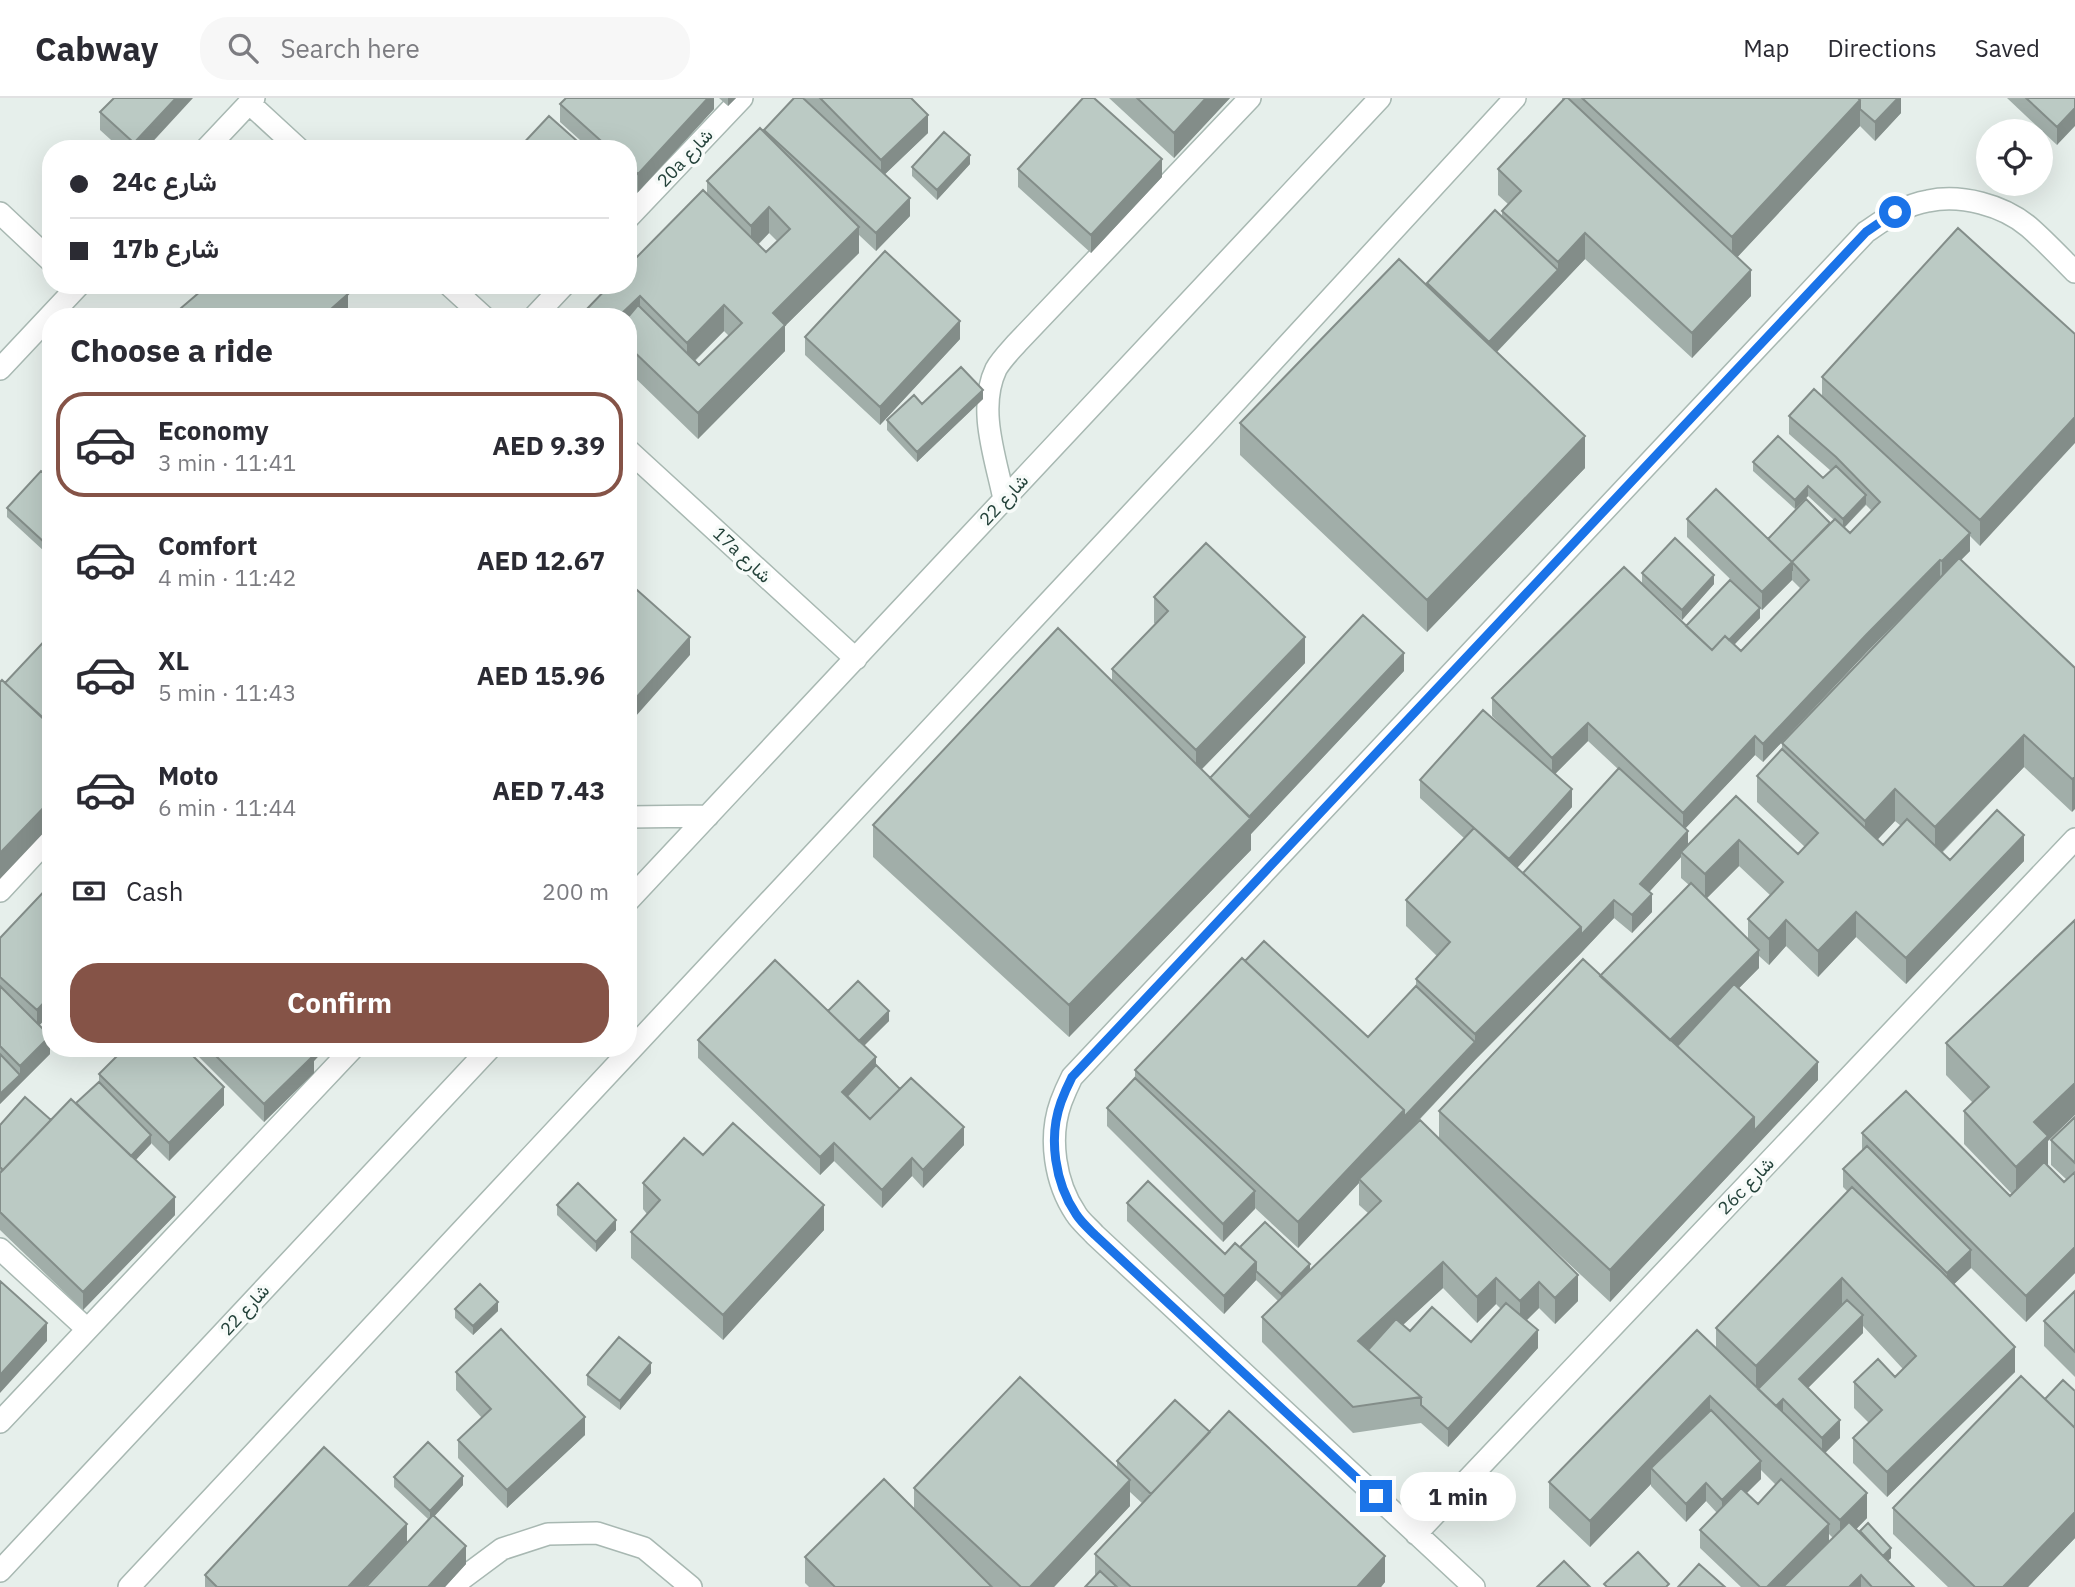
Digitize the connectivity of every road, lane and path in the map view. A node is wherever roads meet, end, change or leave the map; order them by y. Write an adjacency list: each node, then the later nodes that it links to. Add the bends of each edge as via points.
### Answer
1 (742, 98): 8 (street, 20a شارع)
2 (1250, 98): 21 (street, via 996,369 987,400)
3 (1380, 98): 21 (street, شارع 22)
4 (1515, 98): 29 (street)
5 (251, 101): 6 (street); 7 (street)
6 (214, 140)
7 (290, 140)
8 (637, 209)
9 (0, 213): 10 (street)
10 (42, 253)
11 (2075, 272): 36 (street, via 2027,226 1996,208 1962,200 1927,201 1895,212 1866,232 1072,1077 1054,1133 1055,1161 1076,1214)
12 (70, 294): 15 (street)
13 (459, 294): 16 (street)
14 (556, 294): 17 (street)
15 (57, 308)
16 (474, 308)
17 (542, 308)
18 (42, 324): 19 (street)
19 (0, 369)
20 (637, 458): 22 (street, 17a شارع)
21 (1004, 499): 22 (street, شارع 22)
22 (856, 659): 24 (street, شارع 22)
23 (637, 817): 24 (street)
24 (708, 817): 28 (street, شارع 22)
25 (2075, 839): 36 (street, 26c شارع)
26 (42, 846): 27 (street)
27 (0, 891)
28 (637, 892)
29 (637, 1043)
30 (344, 1057): 34 (street)
31 (482, 1057): 37 (street, شارع 22)
32 (623, 1057): 38 (street)
33 (0, 1249): 34 (street)
34 (87, 1329): 35 (street)
35 (0, 1422)
36 (1416, 1534): 41 (street)
37 (0, 1571)
38 (128, 1587)
39 (454, 1587): 40 (street, via 502,1549 548,1534 597,1533 644,1548)
40 (691, 1587)
41 (1474, 1587)

